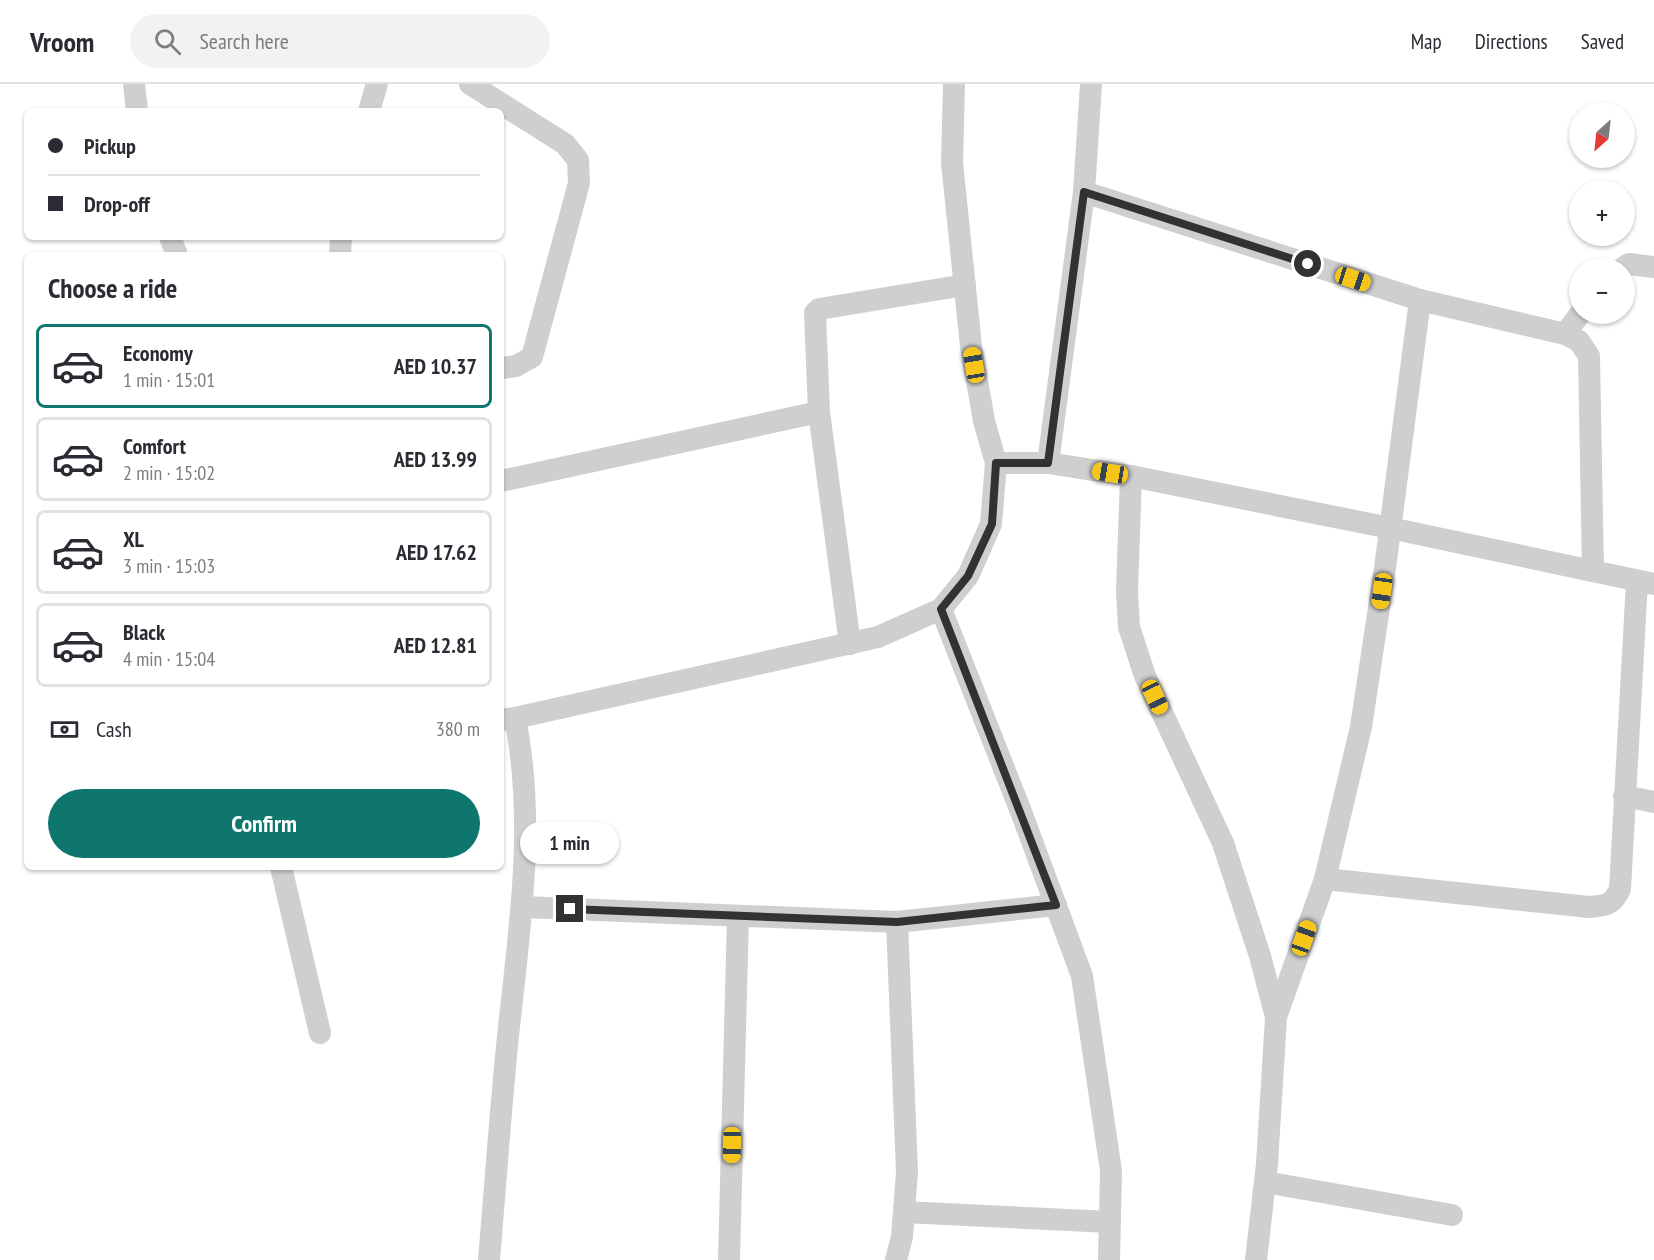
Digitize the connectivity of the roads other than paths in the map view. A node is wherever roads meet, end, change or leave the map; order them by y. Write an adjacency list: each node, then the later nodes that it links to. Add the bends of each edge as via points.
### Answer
1 (134, 84): 6 (street)
2 (377, 84): 7 (street)
3 (470, 84): 15 (street, via 565,144 578,160 579,183 532,357)
4 (954, 84): 11 (street, via 952,163)
5 (1091, 84): 8 (street)
6 (137, 108)
7 (370, 108)
8 (1084, 192): 12 (street); 18 (street)
9 (1635, 265): 10 (street)
10 (1654, 267)
11 (965, 285): 16 (street, via 819,309 815,313); 17 (street, via 980,399)
12 (1420, 300): 14 (street); 21 (street)
13 (1572, 324): 14 (street)
14 (1565, 333): 22 (street, via 1579,341 1588,356)
15 (504, 368)
16 (819, 412): 20 (street); 25 (street)
17 (996, 463): 18 (street); 24 (street, via 992,524 968,576)
18 (1048, 463): 19 (street)
19 (1131, 476): 21 (street); 35 (street, via 1129,627 1145,676 1223,843)
20 (504, 480)
21 (1390, 528): 22 (street); 30 (street, via 1362,727)
22 (1593, 571): 23 (street)
23 (1646, 583): 27 (street)
24 (941, 609): 25 (street, via 878,638); 31 (street)
25 (850, 644): 26 (street)
26 (508, 719): 32 (street, via 519,740 526,837)
27 (1624, 796): 28 (street); 30 (street, via 1620,889 1615,900 1603,906)
28 (1654, 802)
29 (282, 870): 36 (street)
30 (1325, 879): 35 (street)
31 (1056, 905): 34 (street); 40 (street, via 1082,976 1111,1171)
32 (523, 907): 33 (street); 41 (street)
33 (738, 916): 34 (street); 42 (street)
34 (897, 922): 38 (street, via 907,1172)
35 (1276, 1017): 37 (street)
36 (320, 1033)
37 (1265, 1182): 39 (street); 45 (street)
38 (904, 1212): 40 (street); 43 (street)
39 (1452, 1215)
40 (1110, 1222): 44 (street)
41 (489, 1260)
42 (729, 1260)
43 (896, 1260)
44 (1109, 1260)
45 (1256, 1260)

